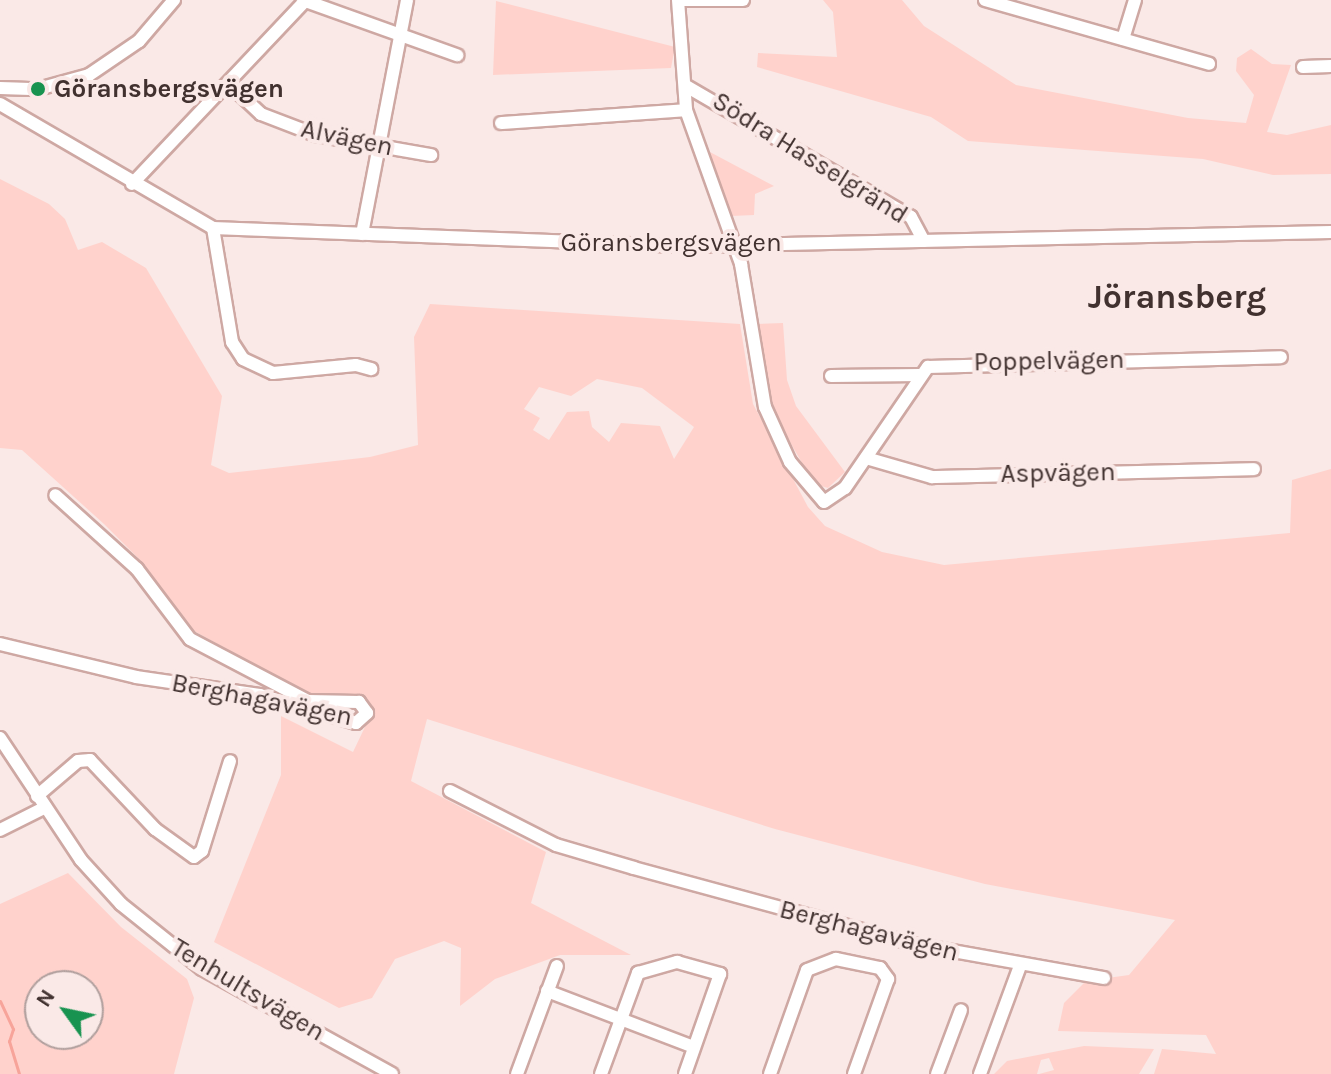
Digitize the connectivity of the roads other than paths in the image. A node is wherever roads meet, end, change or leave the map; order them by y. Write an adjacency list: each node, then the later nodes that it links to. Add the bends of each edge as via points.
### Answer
1 (174, 0): 16 (street, via 139,41 89,75 38,89)
2 (407, 0): 8 (street)
3 (680, 0): 4 (street); 15 (street)
4 (743, 0)
5 (985, 0): 9 (street)
6 (1135, 0): 9 (street)
7 (304, 1): 8 (street); 14 (street)
8 (396, 33): 10 (street); 20 (street)
9 (1123, 39): 11 (street)
10 (457, 55)
11 (1209, 64)
12 (1331, 66): 13 (street)
13 (1303, 67)
14 (229, 84): 20 (street, Alvägen, via 261,114 316,135); 22 (street)
15 (686, 86): 18 (street); 26 (street, Södra Hasselgränd, via 911,217)
16 (0, 88)
17 (0, 104): 22 (street, Göransbergsvägen)
18 (686, 110): 19 (street); 27 (street)
19 (501, 123)
20 (376, 146): 21 (street, Alvägen); 25 (street)
21 (431, 155)
22 (132, 184): 23 (street, Göransbergsvägen)
23 (213, 228): 25 (street, Göransbergsvägen); 29 (street, via 232,342 243,359 273,373)
24 (1329, 232): 26 (street, Göransbergsvägen)
25 (362, 234): 27 (street, Göransbergsvägen)
26 (924, 241): 27 (street, Göransbergsvägen)
27 (733, 244): 32 (street, via 765,407 790,462 817,497 831,502)
28 (1281, 357): 30 (street, Poppelvägen, via 955,363)
29 (371, 369)
30 (920, 375): 31 (street, Poppelvägen); 32 (street)
31 (831, 376)
32 (866, 458): 33 (street, Aspvägen, via 932,477)
33 (1254, 469)
34 (55, 495): 35 (street, Berghagavägen, via 137,569 190,639 308,701 359,702 367,713 356,723 260,695 136,677)
35 (0, 644)
36 (0, 738): 39 (street, Tenhultsvägen)
37 (230, 761): 39 (street, via 202,851 194,857 155,829 90,760 78,761)
38 (450, 791): 43 (street, Berghagavägen, via 556,845 913,944)
39 (37, 796): 40 (street, Tenhultsvägen)
40 (46, 807): 41 (street); 49 (street, Tenhultsvägen, via 97,879 176,950)
41 (0, 830)
42 (557, 966): 45 (street)
43 (1020, 966): 44 (street, Berghagavägen); 56 (street)
44 (1104, 978)
45 (547, 991): 47 (street); 50 (street)
46 (961, 1010): 55 (street)
47 (621, 1019): 48 (street); 48 (street, via 642,969 677,962 720,974); 51 (street)
48 (694, 1047): 52 (street)
49 (392, 1074)
50 (517, 1074)
51 (601, 1074)
52 (685, 1074)
53 (770, 1074): 54 (street, via 807,970 836,959 880,968 888,979)
54 (854, 1074)
55 (937, 1074)
56 (980, 1074)

